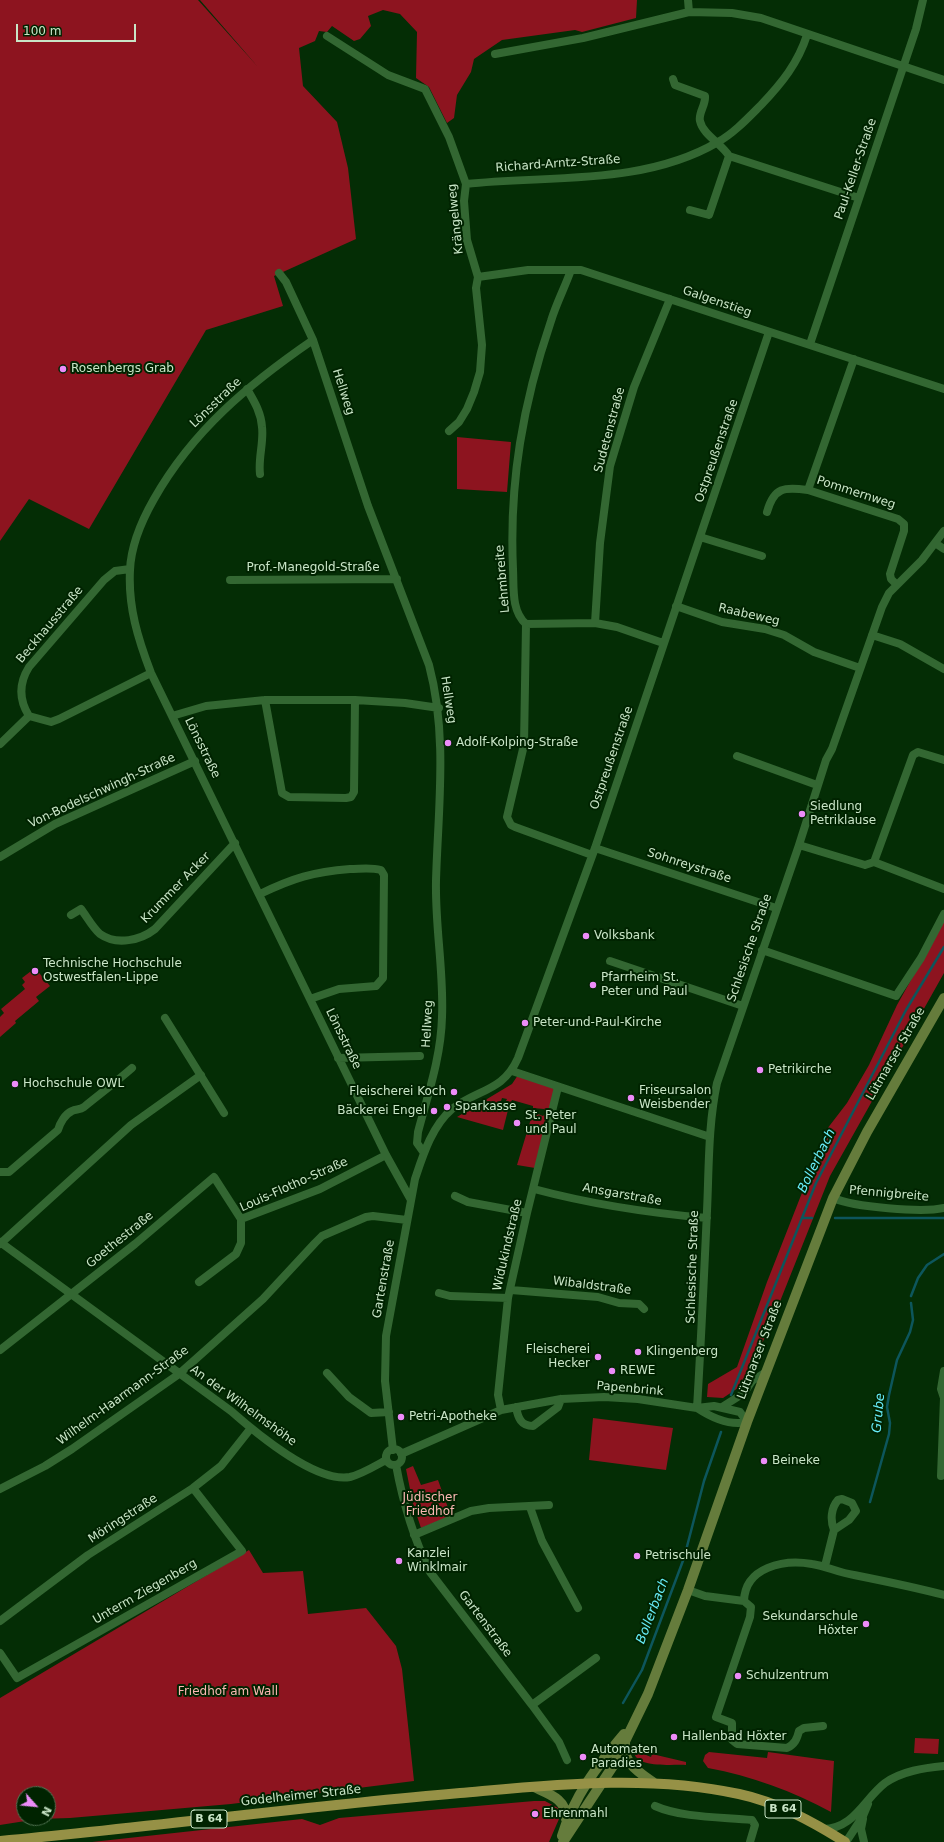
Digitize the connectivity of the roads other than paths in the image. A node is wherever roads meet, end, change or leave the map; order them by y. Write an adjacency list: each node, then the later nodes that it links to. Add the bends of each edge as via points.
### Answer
1 (688, 0): 3 (street)
2 (923, 0): 7 (street, Paul-Keller-Straße)
3 (689, 12): 4 (street, via 746,15); 6 (street, via 583,38)
4 (807, 35): 7 (street); 10 (street, Richard-Arntz-Straße, via 797,61 787,77 748,119)
5 (327, 36): 12 (street, Krängelweg, via 388,75 425,89 449,137)
6 (494, 54)
7 (903, 67): 9 (street); 13 (street, Paul-Keller-Straße)
8 (673, 79): 10 (street, via 675,85 705,96 700,120 703,128)
9 (944, 80)
10 (718, 142): 11 (street); 12 (street, Richard-Arntz-Straße, via 663,165 602,176)
11 (729, 156): 13 (street); 14 (street, via 709,216)
12 (466, 184): 17 (street, Krängelweg, via 464,201 467,240)
13 (858, 198): 21 (street, Paul-Keller-Straße)
14 (690, 210)
15 (571, 270): 17 (street, Galgenstieg, via 528,270); 18 (street, Galgenstieg, via 588,272); 40 (street, Lehmbreite, via 551,319 542,350 520,436 514,481 512,518 516,611)
16 (279, 273): 20 (street, Hellweg, via 286,282)
17 (478, 277): 25 (street, Krängelweg, via 476,288 482,345 480,372 467,409)
18 (670, 299): 19 (street, Galgenstieg); 39 (street, Sudetenstraße, via 634,387 610,466 600,543)
19 (769, 332): 21 (street, Galgenstieg); 30 (street, Ostpreußenstraße)
20 (313, 340): 24 (street, Lönsstraße); 35 (street, Hellweg, via 368,506)
21 (810, 344): 22 (street, Galgenstieg)
22 (854, 359): 23 (street, Galgenstieg); 27 (street, Pommernweg)
23 (943, 386)
24 (247, 389): 26 (street, via 260,412 263,428 258,460); 34 (street, Lönsstraße, via 202,431 165,479 143,519)
25 (449, 431)
26 (260, 474)
27 (808, 490): 28 (street, Pommernweg, via 780,490 774,494); 37 (street, Pommernweg, via 898,519 904,524 890,574)
28 (767, 512)
29 (944, 531): 31 (street, Schlesische Straße)
30 (700, 537): 33 (street); 38 (street, Ostpreußenstraße)
31 (935, 543): 32 (street); 37 (street, Schlesische Straße, via 922,560)
32 (944, 550)
33 (762, 556)
34 (130, 569): 45 (street, Lönsstraße, via 134,626); 49 (street, Beckhausstraße, via 114,572 104,580 29,667 24,675 21,696)
35 (397, 579): 36 (street, Prof.-Manegold-Straße); 48 (street, Hellweg, via 430,665)
36 (230, 580)
37 (896, 584): 41 (street, Schlesische Straße, via 882,607)
38 (676, 606): 42 (street, Ostpreußenstraße); 43 (street, Raabeweg, via 722,622 765,629 814,652)
39 (595, 623): 40 (street); 42 (street)
40 (526, 624): 58 (street, Lehmbreite, via 524,745 508,821 515,827)
41 (872, 635): 43 (street, Schlesische Straße); 44 (street, via 900,644)
42 (663, 643): 58 (street, Ostpreußenstraße)
43 (860, 668): 55 (street, Schlesische Straße)
44 (944, 669)
45 (151, 673): 49 (street, via 51,722); 50 (street, Lönsstraße)
46 (265, 700): 47 (street); 47 (street, via 279,788 282,793 289,797 346,798 351,797 354,792); 50 (street, via 206,706)
47 (355, 700): 48 (street)
48 (438, 708): 80 (street, Hellweg, via 441,752 436,883 442,1016 439,1054 418,1132 417,1143)
49 (29, 716): 51 (street)
50 (172, 716): 54 (street, Lönsstraße)
51 (0, 744)
52 (737, 756): 55 (street)
53 (944, 760): 60 (street, via 923,752 913,755)
54 (195, 761): 56 (street, Lönsstraße); 59 (street, Von-Bodelschwingh-Straße, via 55,824)
55 (817, 785): 57 (street, Schlesische Straße)
56 (235, 843): 62 (street, Lönsstraße); 65 (street, Krummer Acker, via 155,929 142,938 120,941 109,938 100,934 81,909)
57 (799, 845): 60 (street, via 864,865); 63 (street, Schlesische Straße)
58 (593, 852): 63 (street, Sohnreystraße); 75 (street, Ostpreußenstraße)
59 (0, 857)
60 (874, 862): 61 (street)
61 (944, 890)
62 (260, 894): 69 (street, Lönsstraße); 69 (street, via 289,880 328,871 373,868 381,870 384,875 383,978 376,986 339,989)
63 (776, 908): 66 (street, Schlesische Straße)
64 (944, 914): 66 (street, via 921,958 896,996)
65 (71, 915)
66 (762, 950): 70 (street, Schlesische Straße)
67 (610, 961): 70 (street)
68 (944, 998): 85 (main road, Lütmarser Straße, via 867,1132)
69 (310, 999): 73 (street, Lönsstraße)
70 (743, 1006): 79 (street, Schlesische Straße, via 717,1083)
71 (165, 1018): 76 (street)
72 (420, 1056): 73 (street)
73 (338, 1058): 81 (street, Lönsstraße)
74 (132, 1068): 82 (street, via 82,1109 72,1111 61,1122 58,1130 9,1172)
75 (512, 1071): 77 (street); 80 (street, Ostpreußenstraße, via 501,1082 451,1110 436,1130)
76 (201, 1075): 78 (street); 92 (street, via 131,1125)
77 (558, 1087): 79 (street); 83 (street, Widukindstraße)
78 (224, 1113)
79 (710, 1138): 89 (street, Schlesische Straße)
80 (424, 1153): 86 (street, Gartenstraße, via 415,1178)
81 (386, 1156): 86 (street, Lönsstraße); 90 (street, Louis-Flotho-Straße, via 320,1189)
82 (0, 1172)
83 (534, 1189): 88 (street, Widukindstraße); 89 (street, Ansgarstraße, via 668,1215)
84 (455, 1196): 88 (street, via 468,1202)
85 (833, 1198): 87 (street, Pfennigbreite, via 845,1203 870,1206); 101 (main road, Lütmarser Straße)
86 (411, 1200): 91 (street, Gartenstraße)
87 (944, 1208)
88 (527, 1213): 94 (street, Widukindstraße)
89 (707, 1218): 107 (street, Schlesische Straße)
90 (241, 1219): 93 (street, Louis-Flotho-Straße, via 241,1244 236,1254); 96 (street, Goethestraße, via 214,1177)
91 (408, 1220): 103 (street, Wilhelm-Haarmann-Straße, via 366,1217 322,1236 263,1299); 109 (street, Gartenstraße, via 386,1336 385,1381)
92 (0, 1243): 96 (street, An der Wilhelmshöhe)
93 (199, 1282)
94 (511, 1290): 97 (street, Widukindstraße); 98 (street, Wibaldstraße, via 598,1297 619,1303 639,1304)
95 (439, 1292): 97 (street, via 450,1296)
96 (70, 1295): 99 (street, Goethestraße); 103 (street, An der Wilhelmshöhe)
97 (508, 1298): 108 (street, Widukindstraße, via 498,1395)
98 (644, 1309)
99 (0, 1350)
100 (944, 1371): 116 (street, via 941,1389 944,1398)
101 (766, 1372): 106 (street, via 752,1381 744,1393); 110 (main road, Lütmarser Straße)
102 (326, 1373): 109 (street, via 371,1413)
103 (179, 1374): 111 (street, An der Wilhelmshöhe); 118 (street, Wilhelm-Haarmann-Straße, via 72,1449)
104 (561, 1400): 105 (street, Papenbrink); 105 (street, via 558,1406 533,1426 526,1426 521,1422); 107 (street, Papenbrink, via 604,1397)
105 (516, 1407): 108 (street, Papenbrink)
106 (722, 1407): 107 (street, Papenbrink); 110 (street, Papenbrink, via 740,1412)
107 (697, 1408): 110 (street, Papenbrink, via 707,1415 735,1425)
108 (501, 1410): 113 (street, Papenbrink)
109 (389, 1412): 112 (street, Gartenstraße)
110 (747, 1422): 124 (main road, Lütmarser Straße)
111 (251, 1428): 114 (street, An der Wilhelmshöhe, via 294,1458 323,1474 350,1477); 117 (street, Möringstraße, via 221,1466)
112 (393, 1450): 113 (street); 114 (street, via 387,1453)
113 (401, 1454): 115 (street, via 400,1462)
114 (386, 1460): 115 (street)
115 (396, 1465): 122 (street, Gartenstraße)
116 (941, 1476)
117 (193, 1488): 128 (street, Möringstraße, via 88,1555); 129 (street, Unterm Ziegenberg, via 242,1551 17,1678)
118 (0, 1489)
119 (548, 1505): 120 (street)
120 (530, 1507): 122 (street, via 471,1511); 127 (street, via 542,1541)
121 (834, 1530): 123 (street)
122 (414, 1535): 131 (street, Gartenstraße, via 430,1572)
123 (824, 1566): 125 (street, via 846,1574); 126 (street, via 810,1563 774,1565 757,1573 748,1582)
124 (688, 1590): 126 (street, via 705,1596); 132 (main road, Lütmarser Straße, via 648,1694)
125 (944, 1595)
126 (744, 1601): 133 (street, via 751,1607 750,1617 716,1717 732,1723 732,1740 737,1744 787,1748 796,1740 799,1731)
127 (578, 1608)
128 (0, 1621)
129 (0, 1653)
130 (596, 1658): 131 (street)
131 (532, 1705): 135 (street, Gartenstraße, via 559,1742)
132 (632, 1725): 134 (main road, Lütmarser Straße); 137 (main road, Lütmarser Straße)
133 (823, 1726)
134 (625, 1741): 138 (main road, Lütmarser Straße); 139 (main road, via 625,1754 629,1763)
135 (567, 1760)
136 (944, 1766): 141 (street, via 902,1775 885,1784)
137 (585, 1784): 138 (main road, Godelheimer Straße / B 64); 140 (main road, Godelheimer Straße / B 64); 144 (main road, Lütmarser Straße)
138 (601, 1784): 139 (main road, Godelheimer Straße / B 64); 148 (main road, Lütmarser Straße)
139 (654, 1784): 145 (main road, Godelheimer Straße / B 64, via 742,1794 786,1810)
140 (534, 1787): 144 (main road, Godelheimer Straße, via 557,1798 565,1807); 146 (main road, Godelheimer Straße / B 64, via 418,1796)
141 (871, 1798): 143 (street); 145 (street, via 846,1823)
142 (655, 1806): 149 (street, via 673,1812 752,1820 755,1825)
143 (863, 1816): 150 (street); 151 (street)
144 (566, 1820): 147 (main road, Lütmarser Straße)
145 (823, 1829): 150 (main road, Godelheimer Straße / B 64)
146 (0, 1841)
147 (560, 1842)
148 (563, 1842)
149 (750, 1842)
150 (846, 1842)
151 (864, 1842)

